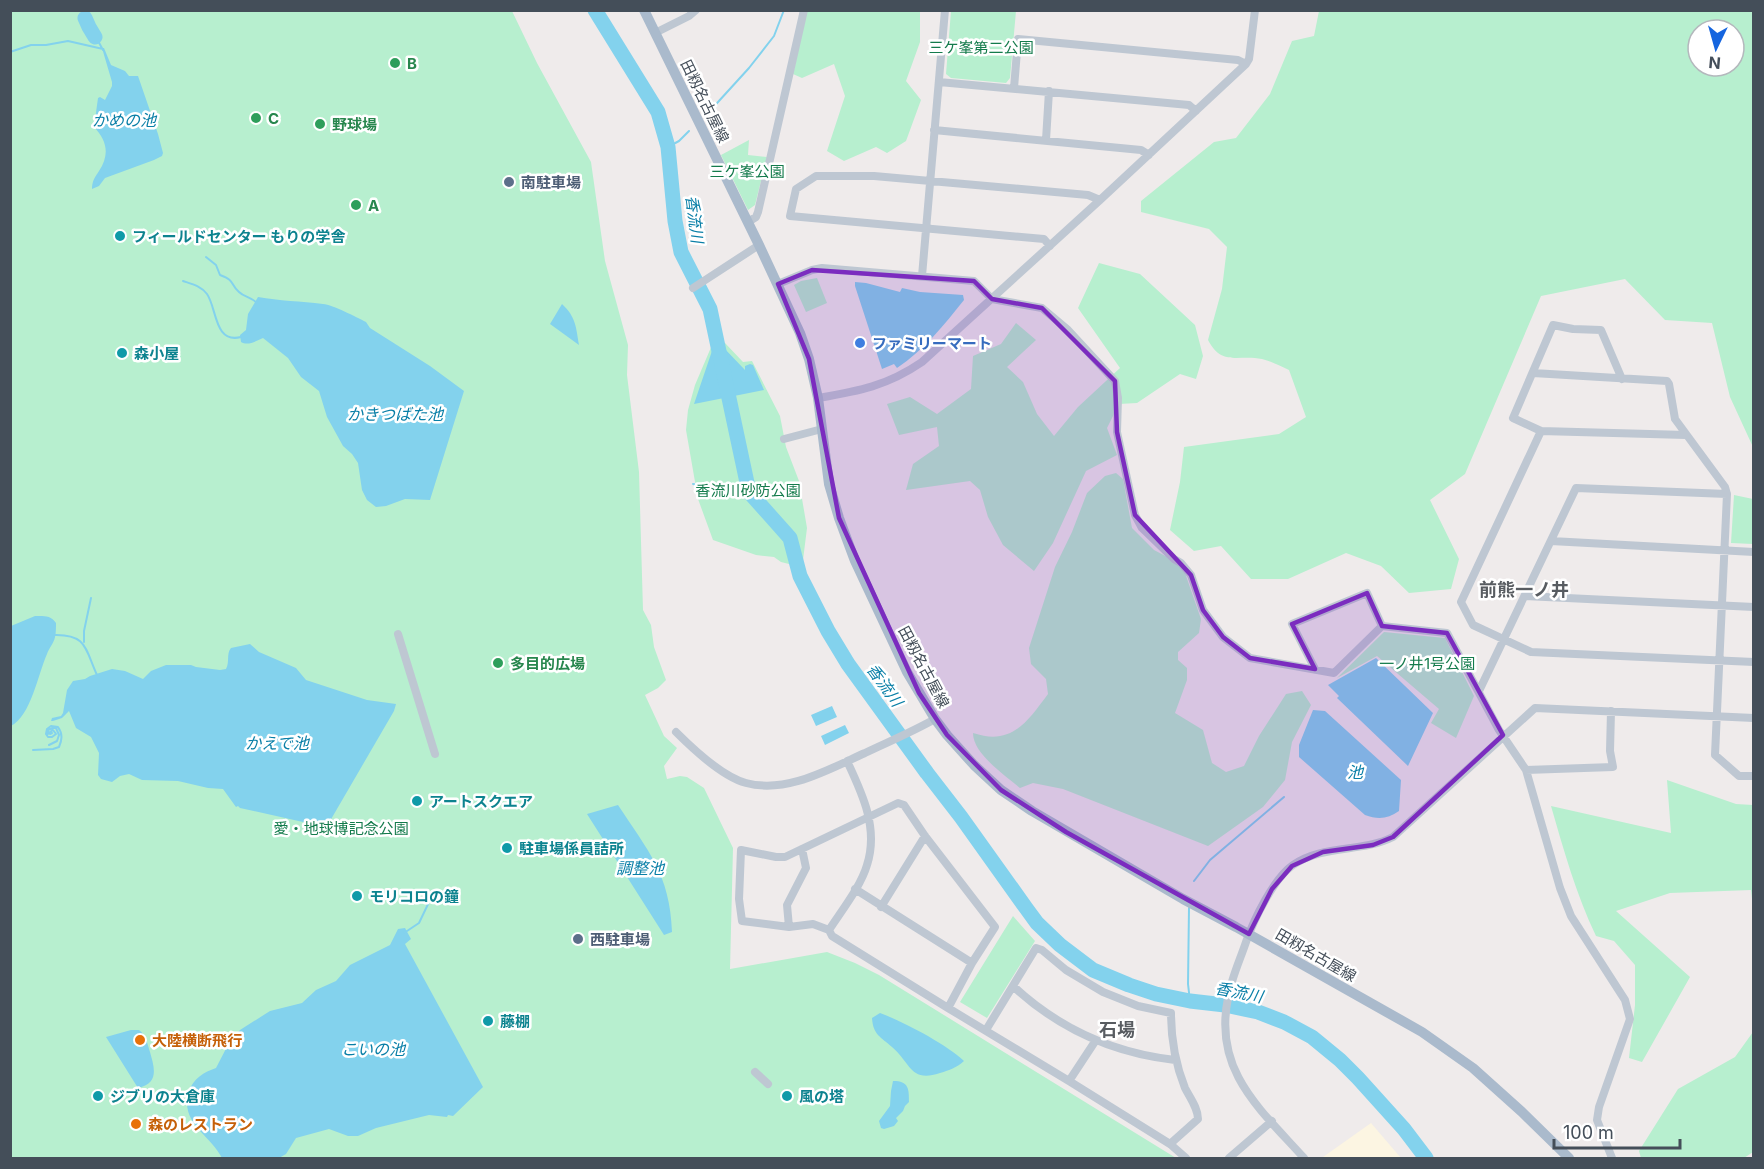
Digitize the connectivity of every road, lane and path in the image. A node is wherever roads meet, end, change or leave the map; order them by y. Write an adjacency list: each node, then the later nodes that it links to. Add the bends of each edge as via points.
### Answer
1 (644, 10): 6 (main road, 田籾名古屋線)
2 (696, 10): 6 (street)
3 (804, 10): 17 (street, via 758,212)
4 (945, 10): 8 (street)
5 (1255, 10): 7 (street)
6 (655, 33): 17 (main road, 田籾名古屋線)
7 (1246, 64): 9 (street, via 1238,60 1018,39); 11 (street)
8 (939, 82): 9 (street); 12 (street)
9 (1014, 88): 10 (street)
10 (1049, 91): 11 (street, via 1189,105); 13 (street)
11 (1196, 111): 14 (street)
12 (934, 130): 13 (street); 15 (street)
13 (1046, 140): 14 (street, via 1141,150)
14 (1149, 155): 16 (street)
15 (930, 180): 16 (street, via 1088,195); 18 (street); 18 (street, via 816,176 796,189 790,216)
16 (1100, 200): 20 (street)
17 (748, 222): 19 (main road, 田籾名古屋線)
18 (926, 229): 20 (street, via 1044,239); 21 (street)
19 (759, 245): 22 (main road, 田籾名古屋線); 23 (street)
20 (1050, 246): 24 (street)
21 (922, 276): 22 (street, via 822,268); 24 (street, via 974,281)
22 (778, 285): 27 (main road, 田籾名古屋線, via 803,342)
23 (693, 288)
24 (992, 299): 27 (street, via 922,362 894,379 862,391); 44 (street, via 1042,308 1115,381 1117,432 1135,515 1142,528 1191,575 1203,610 1223,637 1250,658)
25 (1533, 373): 26 (street); 26 (street, via 1553,325 1601,330); 29 (street, via 1513,418)
26 (1622, 379): 30 (street, via 1667,381 1675,419)
27 (818, 398): 28 (main road, 田籾名古屋線)
28 (822, 429): 31 (street); 49 (main road, 田籾名古屋線, via 829,484 855,561 907,672)
29 (1541, 431): 30 (street); 41 (street, via 1461,602 1473,625)
30 (1686, 435): 32 (street)
31 (784, 438)
32 (1727, 494): 33 (street, via 1576,488); 34 (street)
33 (1551, 541): 34 (street); 36 (street)
34 (1723, 550): 35 (street); 37 (street)
35 (1754, 552)
36 (1525, 596): 37 (street); 41 (street)
37 (1721, 605): 38 (street); 42 (street)
38 (1754, 607)
39 (1383, 626): 44 (street, via 1334,673); 44 (street, via 1366,593 1292,624); 45 (street, via 1447,633)
40 (398, 634): 52 (street)
41 (1503, 640): 42 (street, via 1531,652); 45 (street)
42 (1719, 660): 43 (street); 47 (street)
43 (1754, 662)
44 (1315, 669)
45 (1479, 691): 51 (street)
46 (1611, 711): 47 (street); 51 (street, via 1535,708); 54 (street, via 1613,767)
47 (1717, 716): 48 (street); 55 (street, via 1715,755 1738,776)
48 (1754, 718)
49 (935, 719): 53 (street); 63 (main road, 田籾名古屋線, via 974,765 1032,812)
50 (676, 732): 53 (street, via 714,765 744,783 761,786 794,782)
51 (1503, 735): 54 (street); 63 (street, via 1393,837 1373,845 1323,852 1292,866 1272,889)
52 (435, 754)
53 (847, 761): 56 (street)
54 (1526, 770): 79 (street, via 1571,916 1625,1000 1630,1019 1597,1120)
55 (1754, 776)
56 (869, 816): 57 (street, via 898,803 904,805); 58 (street); 59 (street, via 872,837 867,865)
57 (924, 836): 60 (street); 64 (street, via 995,927)
58 (802, 849): 61 (street, via 806,868 787,905); 61 (street, via 784,857 741,850 742,921)
59 (855, 889): 60 (street); 62 (street)
60 (881, 907): 64 (street)
61 (789, 927): 62 (street, via 813,924)
62 (829, 930): 66 (street, via 832,936)
63 (1249, 934): 73 (street, via 1228,996 1227,1049 1245,1090); 78 (main road, 田籾名古屋線, via 1422,1032 1473,1068)
64 (972, 963): 66 (street)
65 (1013, 986): 67 (street); 68 (street, via 1065,1026); 69 (street, via 1036,948 1042,950 1103,992 1138,1006 1171,1013)
66 (948, 1008): 67 (street)
67 (986, 1030): 71 (street)
68 (1096, 1040): 69 (street, via 1136,1054); 71 (street)
69 (1175, 1060): 74 (street, via 1198,1119)
70 (755, 1072): 72 (street)
71 (1070, 1081): 74 (street)
72 (768, 1084)
73 (1272, 1121): 76 (street); 77 (street)
74 (1170, 1144): 75 (street)
75 (1186, 1158)
76 (1229, 1158)
77 (1302, 1158)
78 (1569, 1158)
79 (1612, 1158)

